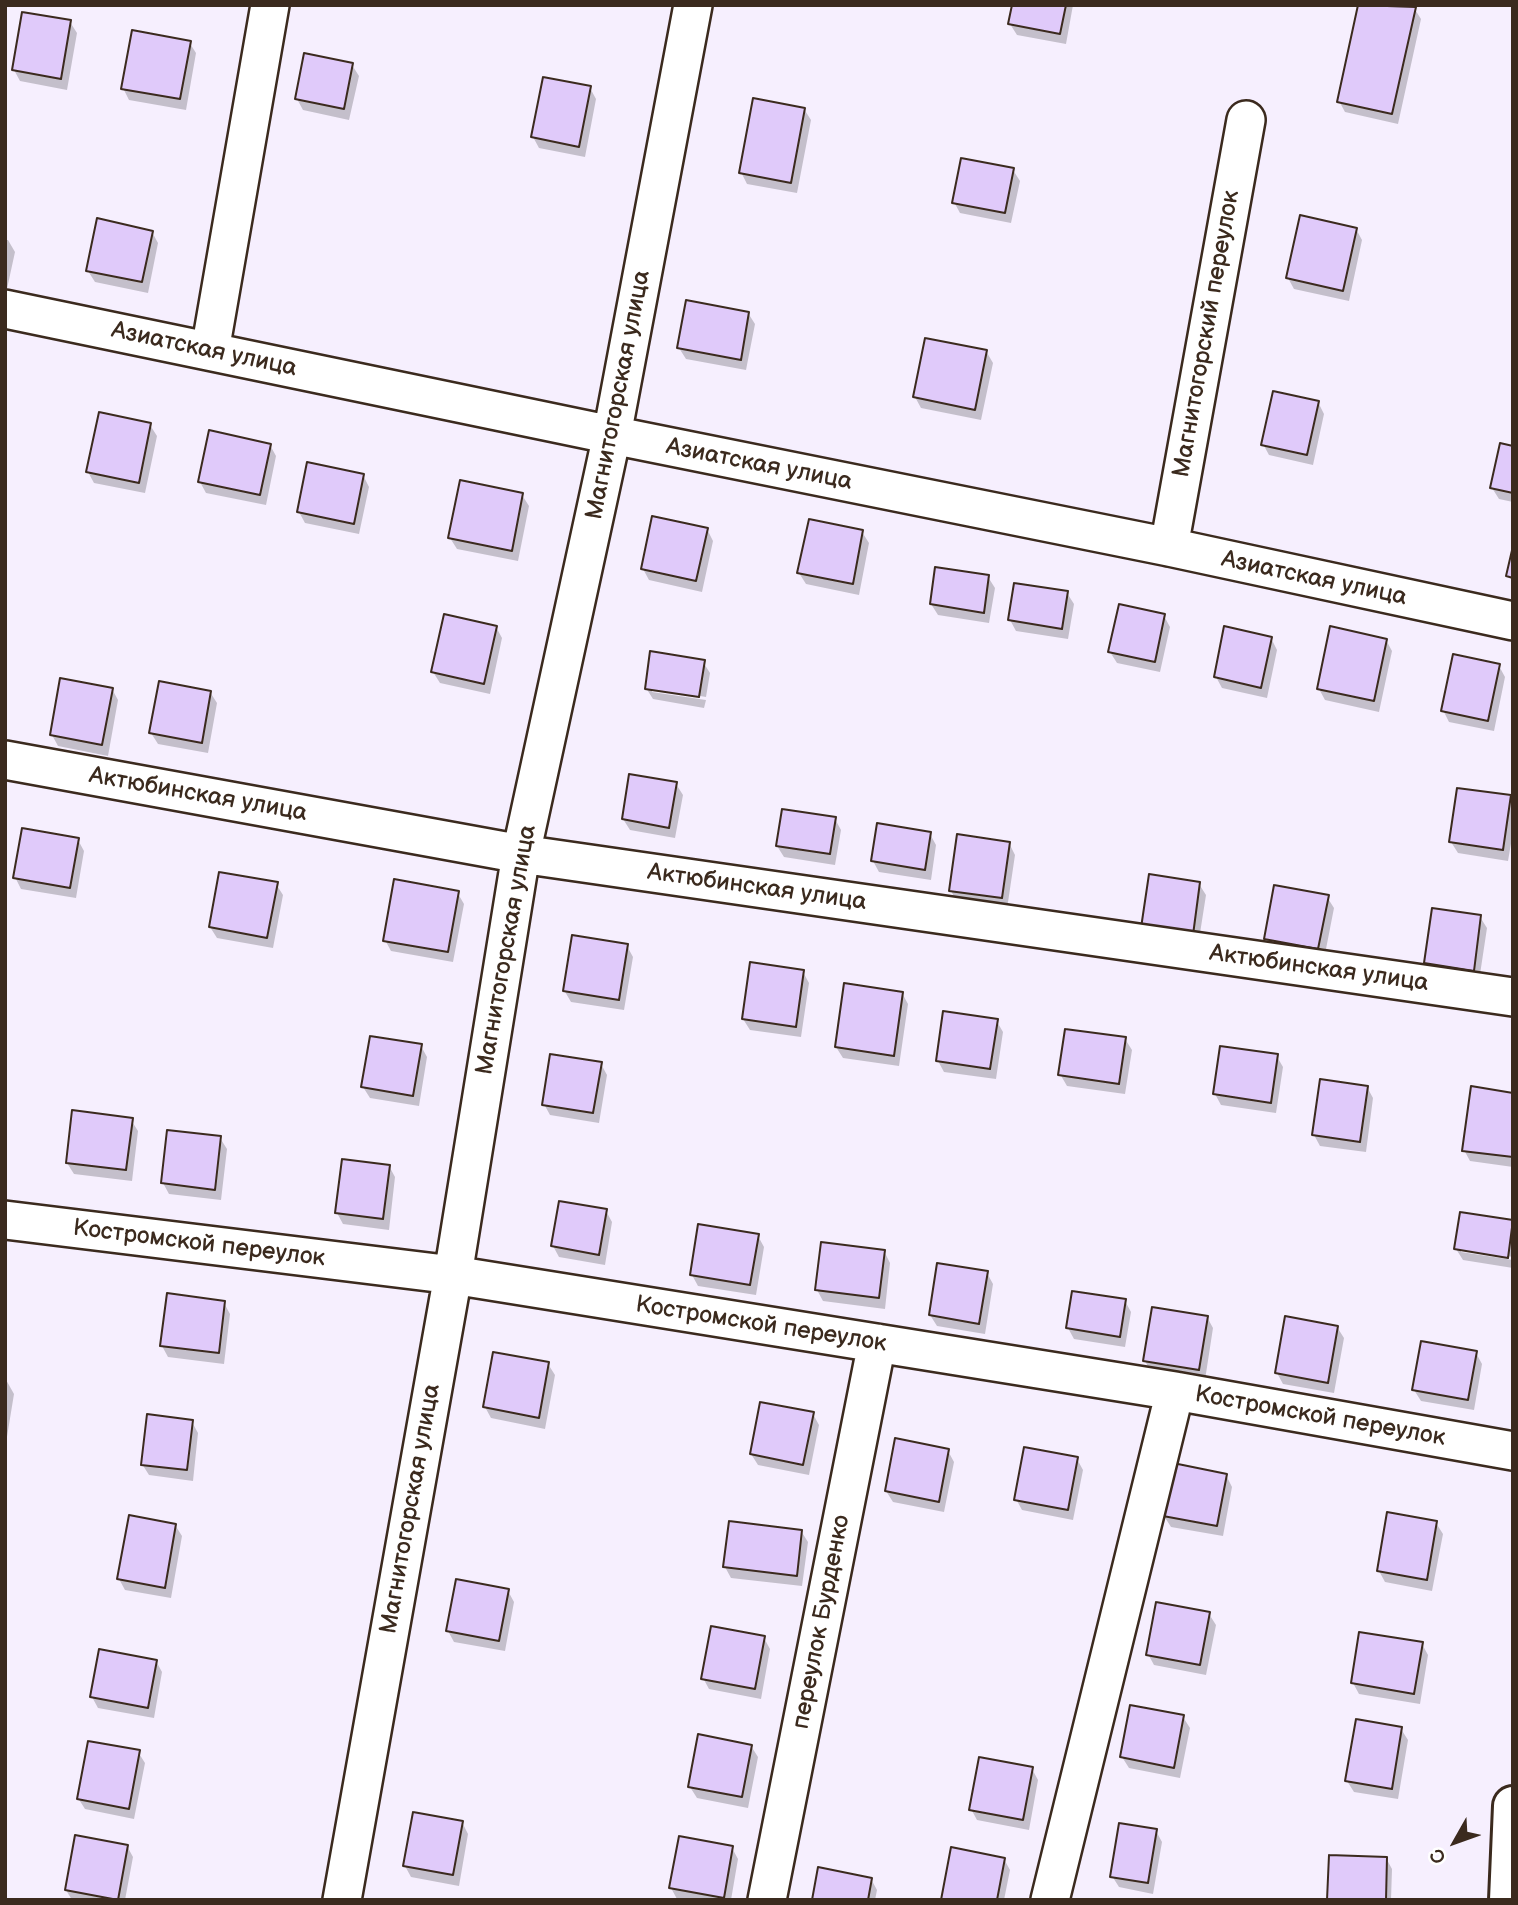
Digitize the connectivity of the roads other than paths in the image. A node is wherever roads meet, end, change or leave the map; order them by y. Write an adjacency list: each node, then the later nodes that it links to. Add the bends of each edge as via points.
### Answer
1 (270, 5): 5 (street)
2 (692, 5): 6 (street, Магнитогорская улица)
3 (1246, 120): 7 (street, Магнитогорский переулок)
4 (5, 309): 5 (street, Азиатская улица)
5 (210, 351): 6 (street, Азиатская улица)
6 (612, 436): 7 (street, Азиатская улица); 10 (street, Магнитогорская улица)
7 (1169, 548): 8 (street, Азиатская улица)
8 (1513, 621)
9 (5, 760): 10 (street, Актюбинская улица)
10 (522, 854): 11 (street, Актюбинская улица); 13 (street, Магнитогорская улица)
11 (1513, 997)
12 (5, 1220): 13 (street, Костромской переулок)
13 (453, 1275): 14 (street, Костромской переулок); 18 (street, Магнитогорская улица)
14 (877, 1343): 15 (street, Костромской переулок); 19 (street, переулок Бурденко)
15 (1175, 1391): 16 (street, Костромской переулок); 20 (street)
16 (1513, 1451)
17 (1513, 1806): 21 (street)
18 (342, 1900)
19 (767, 1900)
20 (1050, 1900)
21 (1509, 1900)

